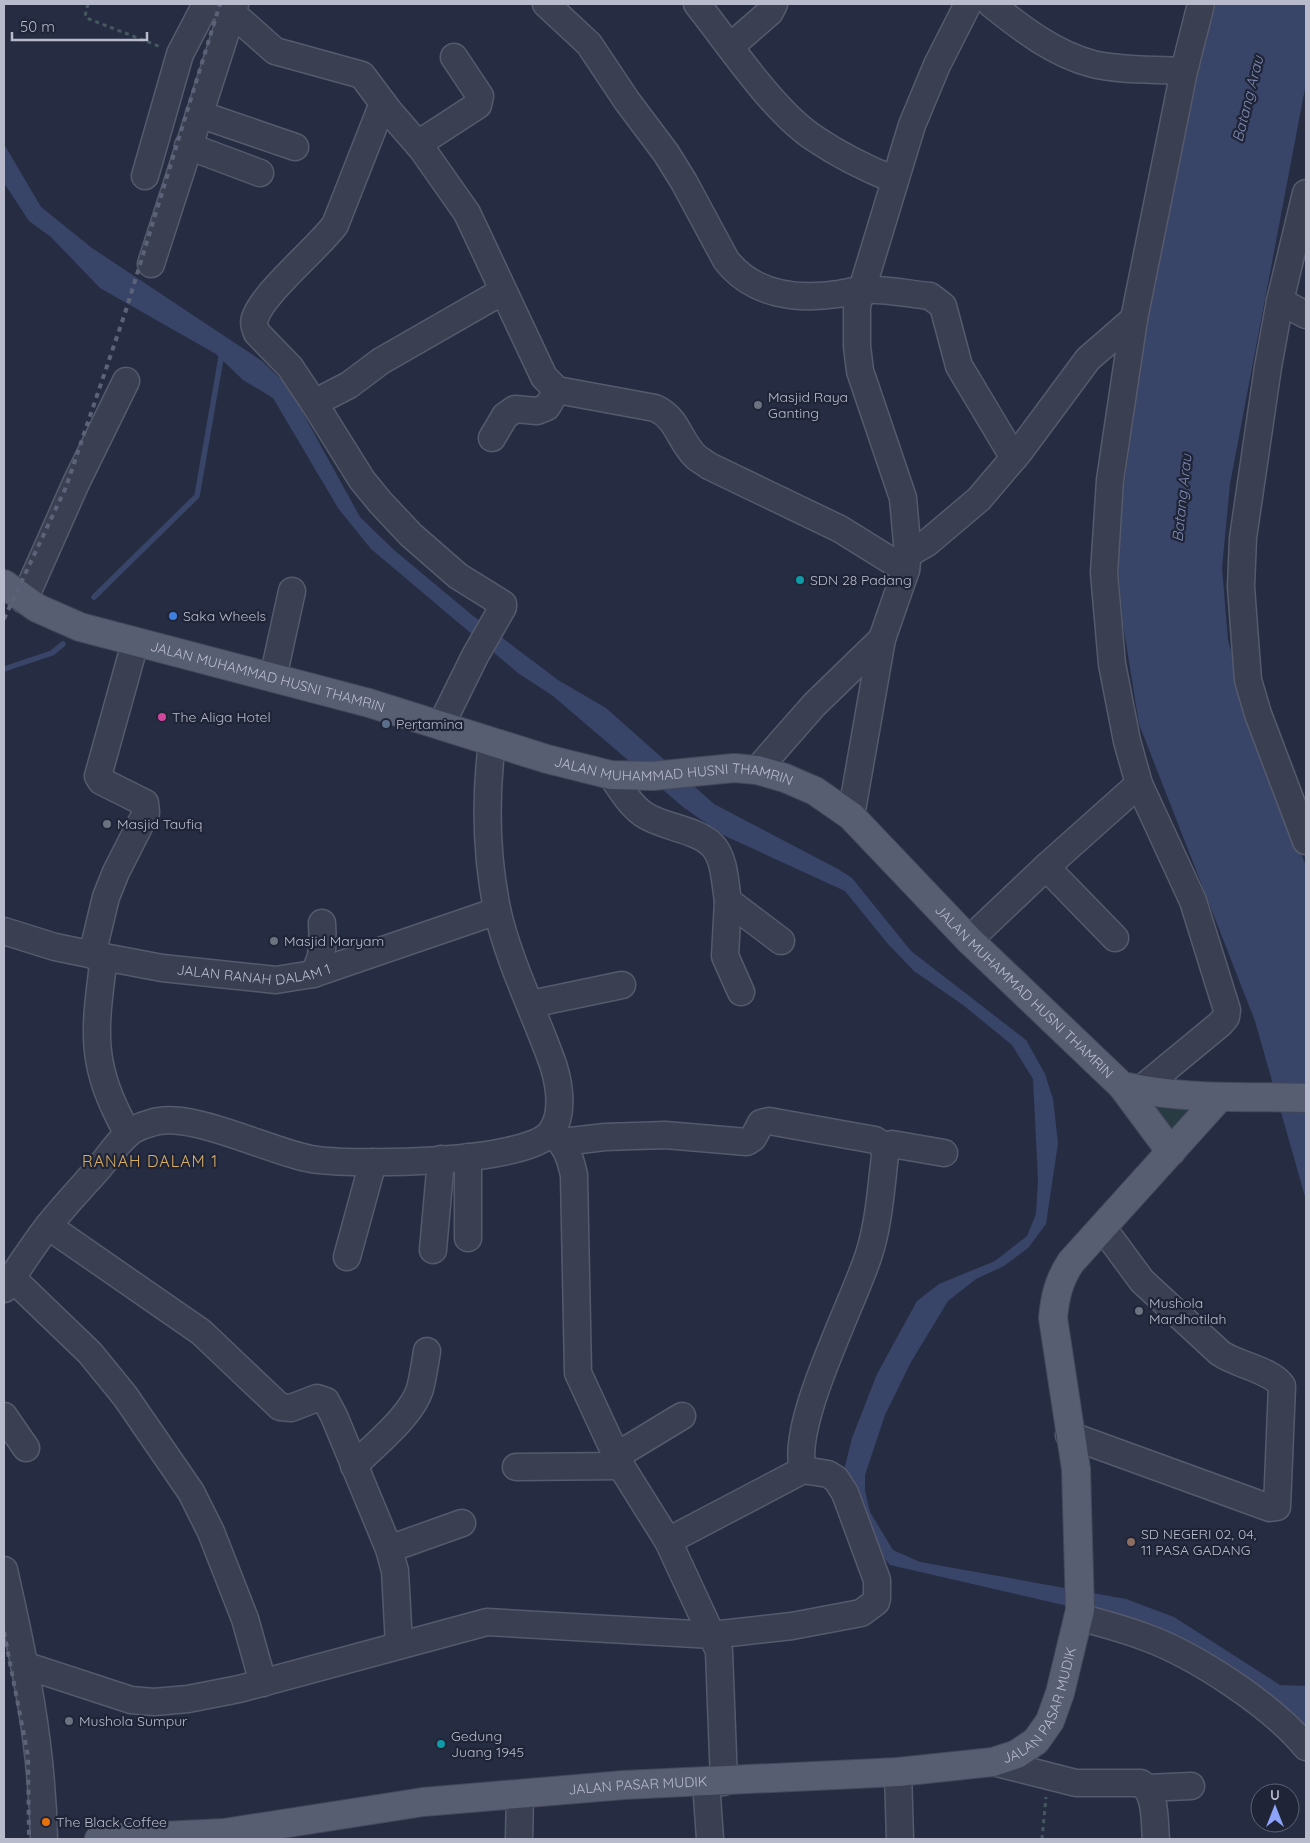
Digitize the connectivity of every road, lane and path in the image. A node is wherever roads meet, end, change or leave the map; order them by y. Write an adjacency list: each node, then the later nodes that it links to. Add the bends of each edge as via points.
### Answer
1 (88, 4): 11 (path, via 85,16 89,19)
2 (206, 4): 11 (street)
3 (546, 4): 24 (street, via 589,44 666,153 734,271 768,291 790,295)
4 (697, 4): 10 (street)
5 (774, 4): 10 (street, via 770,12)
6 (968, 4): 21 (street, via 937,65 912,125)
7 (991, 4): 13 (street, via 1032,35 1068,56 1114,67)
8 (1201, 4): 13 (street)
9 (227, 7): 14 (street, via 275,52 359,73); 15 (street)
10 (731, 46): 21 (street, via 776,102 814,138 867,169)
11 (180, 54): 20 (street)
12 (454, 57): 16 (street, via 480,96 480,101)
13 (1184, 71): 28 (street)
14 (383, 103): 16 (street); 31 (street, via 335,225 272,294 255,318 257,333 290,367)
15 (198, 114): 17 (street); 18 (street)
16 (418, 144): 25 (street, via 467,213)
17 (188, 146): 19 (street); 23 (street)
18 (295, 147)
19 (260, 173)
20 (144, 176)
21 (895, 180): 24 (street)
22 (1305, 208): 26 (street)
23 (151, 264)
24 (862, 290): 33 (street, via 930,296 939,300 948,318 959,366); 34 (street, via 856,319 860,371 903,498)
25 (503, 292): 30 (street, via 544,377); 31 (street)
26 (1280, 301): 27 (street); 46 (street, via 1243,538 1241,587 1248,680)
27 (1306, 315)
28 (1134, 319): 33 (street, via 1088,359); 44 (street, via 1110,480 1104,573 1106,620 1118,704)
29 (126, 381): 36 (street, via 76,483)
30 (557, 390): 32 (street, via 547,407 537,411 515,409 505,416); 34 (street, via 666,412 696,457 709,466)
31 (314, 403): 40 (street, via 362,480 380,502 458,576 503,602 499,617 475,656)
32 (492, 438)
33 (1014, 458): 34 (street, via 959,516)
34 (907, 562): 37 (street)
35 (292, 591): 39 (street)
36 (14, 592): 38 (main road, JALAN MUHAMMAD HUSNI THAMRIN, via 56,618)
37 (882, 638): 42 (street); 45 (street)
38 (135, 643): 39 (main road, JALAN MUHAMMAD HUSNI THAMRIN); 55 (street, via 98,776 101,782 145,803 146,813 106,897)
39 (273, 678): 40 (main road, JALAN MUHAMMAD HUSNI THAMRIN)
40 (441, 724): 41 (main road, JALAN MUHAMMAD HUSNI THAMRIN)
41 (492, 743): 43 (main road, JALAN MUHAMMAD HUSNI THAMRIN); 49 (street, via 487,785 488,830)
42 (746, 769): 43 (main road, JALAN MUHAMMAD HUSNI THAMRIN, via 653,776); 45 (main road, JALAN MUHAMMAD HUSNI THAMRIN, via 785,778 815,791)
43 (612, 775): 48 (street, via 630,802 643,814 714,846 720,857)
44 (1139, 784): 47 (street); 60 (street, via 1193,901 1227,1010 1220,1024)
45 (851, 816): 54 (main road, JALAN MUHAMMAD HUSNI THAMRIN)
46 (1306, 841)
47 (1046, 866): 52 (street); 54 (street)
48 (728, 901): 53 (street); 58 (street, via 725,956)
49 (498, 911): 56 (street, JALAN RANAH DALAM 1); 59 (street)
50 (322, 923): 56 (street, via 323,951 321,963)
51 (4, 931): 55 (street, JALAN RANAH DALAM 1)
52 (1115, 938)
53 (781, 940)
54 (970, 940): 60 (main road, JALAN MUHAMMAD HUSNI THAMRIN)
55 (98, 956): 56 (street, JALAN RANAH DALAM 1, via 162,968 276,980); 63 (street, via 96,1048 102,1080)
56 (314, 974)
57 (622, 985): 59 (street)
58 (741, 992)
59 (531, 1004): 64 (street, via 555,1074 559,1098)
60 (1131, 1088): 61 (main road); 66 (main road, JALAN MUHAMMAD HUSNI THAMRIN)
61 (1219, 1098): 62 (main road); 66 (main road, JALAN PASAR MUDIK)
62 (1306, 1098)
63 (128, 1134): 70 (street, via 162,1120 181,1120 310,1159); 71 (street)
64 (557, 1137): 65 (street, via 664,1135 747,1142 761,1123 769,1121 875,1140); 68 (street, via 517,1149); 82 (street, via 570,1157 574,1176 578,1373)
65 (884, 1146): 67 (street, via 892,1144); 85 (street, via 877,1219 870,1252 816,1392 800,1446)
66 (1171, 1152): 72 (main road, JALAN PASAR MUDIK)
67 (944, 1153)
68 (468, 1157): 69 (street); 73 (street)
69 (441, 1159): 70 (street); 74 (street)
70 (373, 1162): 75 (street)
71 (48, 1226): 76 (street); 83 (street, via 201,1332 280,1406 291,1408 314,1398 323,1399 334,1416)
72 (1102, 1228): 80 (main road, JALAN PASAR MUDIK, via 1071,1262 1061,1277 1056,1294 1053,1318); 80 (street, via 1142,1281 1220,1354 1232,1362 1274,1377 1282,1386 1277,1505 1270,1508)
73 (468, 1238)
74 (434, 1250)
75 (347, 1257)
76 (8, 1283): 94 (street, via 90,1353 125,1396 191,1492 211,1532 245,1619)
77 (427, 1351): 83 (street, via 415,1399 402,1418)
78 (4, 1416): 81 (street)
79 (682, 1416): 82 (street)
80 (1069, 1435): 90 (main road, JALAN PASAR MUDIK, via 1076,1470)
81 (26, 1448)
82 (618, 1461): 84 (street); 87 (street)
83 (354, 1466): 88 (street)
84 (516, 1467)
85 (803, 1470): 87 (street); 91 (street, via 828,1474 842,1485 878,1580 876,1602 861,1613 792,1626)
86 (462, 1523): 88 (street)
87 (668, 1541): 91 (street)
88 (389, 1549): 92 (street, via 395,1571)
89 (4, 1570): 93 (street)
90 (1079, 1613): 95 (street, via 1146,1637 1191,1659 1281,1721); 96 (main road, JALAN PASAR MUDIK, via 1060,1693 1050,1720 1036,1741 1017,1754)
91 (712, 1635): 92 (street, via 501,1621 472,1624); 99 (street, via 718,1651)
92 (399, 1645): 94 (street)
93 (24, 1665): 94 (street, via 137,1701 188,1699); 104 (street, via 41,1764)
94 (263, 1683)
95 (1306, 1747)
96 (993, 1762): 97 (main road, JALAN PASAR MUDIK); 98 (street)
97 (898, 1772): 99 (main road, JALAN PASAR MUDIK); 108 (street)
98 (1047, 1776): 101 (street, via 1076,1783 1130,1782); 109 (path)
99 (715, 1782): 102 (main road, JALAN PASAR MUDIK, via 624,1785); 107 (street)
100 (1191, 1786): 101 (street)
101 (1147, 1788): 110 (street, via 1152,1797)
102 (520, 1795): 103 (main road, JALAN PASAR MUDIK, via 423,1802); 106 (street)
103 (224, 1836): 105 (main road, JALAN PASAR MUDIK)
104 (44, 1839)
105 (99, 1839)
106 (519, 1839)
107 (710, 1839)
108 (900, 1839)
109 (1042, 1839)
110 (1156, 1839)

